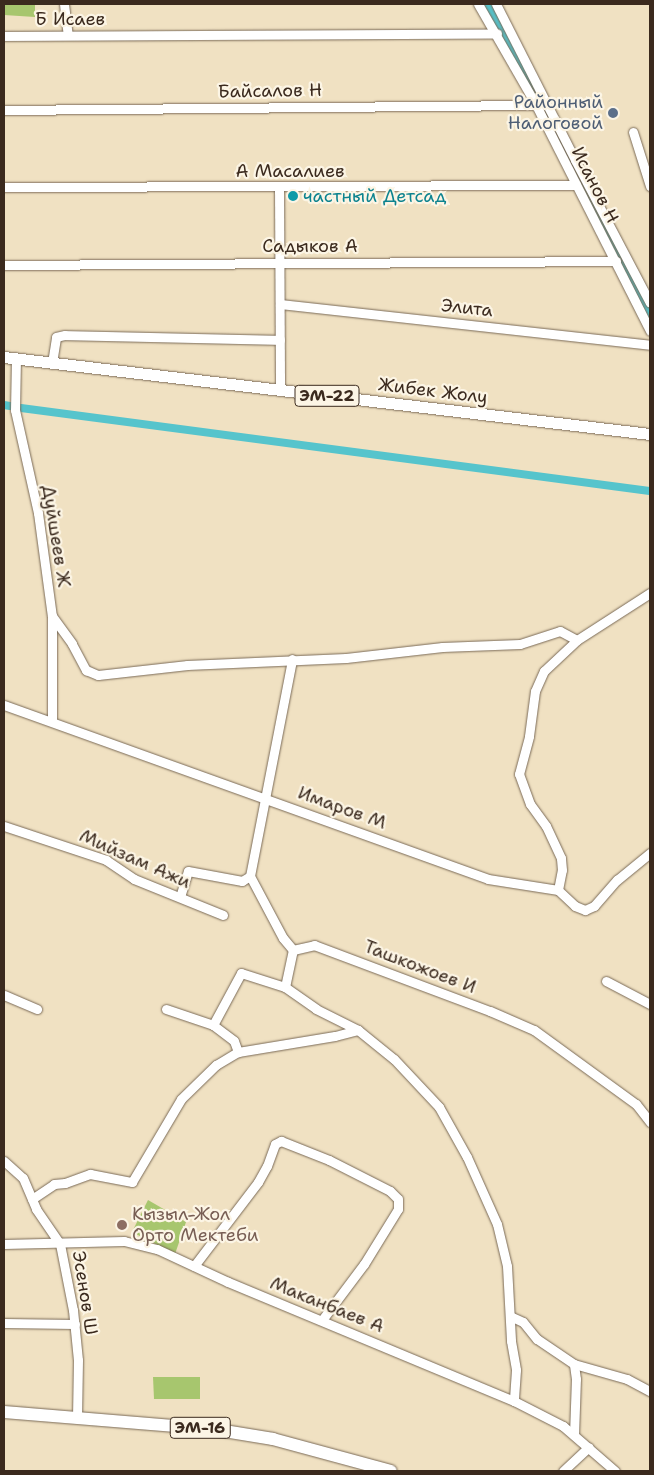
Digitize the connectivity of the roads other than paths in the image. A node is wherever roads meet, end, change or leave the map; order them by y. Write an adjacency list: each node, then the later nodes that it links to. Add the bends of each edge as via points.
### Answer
1 (64, 4): 5 (street)
2 (478, 4): 4 (street, Исанов Н)
3 (496, 4): 17 (street)
4 (497, 33): 5 (street, Б Исаев); 7 (street, Исанов Н)
5 (68, 35): 6 (street, Б Исаев)
6 (4, 36)
7 (536, 105): 8 (street, Байсалов Н); 10 (street, Исанов Н)
8 (4, 110)
9 (633, 132): 11 (street)
10 (576, 185): 13 (street, А Масалиев); 14 (street, Исанов Н)
11 (650, 186)
12 (4, 187): 13 (street, А Масалиев)
13 (279, 187): 15 (street)
14 (616, 261): 15 (street, Садыков А); 19 (street, Исанов Н)
15 (280, 262): 16 (street, Садыков А); 18 (street)
16 (4, 265)
17 (650, 302)
18 (280, 304): 20 (street); 21 (street, Элита)
19 (650, 331)
20 (280, 340): 24 (street, via 66,335 56,337); 25 (street)
21 (650, 345)
22 (4, 357): 23 (main road, Жибек Жолу / ЭМ-22)
23 (16, 358): 24 (main road, Жибек Жолу / ЭМ-22); 28 (street, Дуйшеев Ж, via 15,410 38,513)
24 (52, 363): 25 (main road, Жибек Жолу / ЭМ-22)
25 (280, 390): 26 (main road, Жибек Жолу / ЭМ-22)
26 (650, 434)
27 (650, 593): 29 (street)
28 (52, 616): 30 (street, via 86,670 98,675 187,665); 32 (street, Дуйшеев Ж)
29 (577, 640): 30 (street, via 560,631 520,644 442,647 346,658); 37 (street, via 554,660 535,691 519,774 530,804 546,826 561,858)
30 (292, 659): 33 (street)
31 (4, 706): 32 (street, Имаров М)
32 (52, 721): 33 (street, Имаров М)
33 (265, 798): 36 (street); 37 (street, Имаров М, via 488,878)
34 (4, 826): 38 (street, Мийзам Ажи, via 106,860 134,879)
35 (650, 854): 37 (street, via 617,880 594,906 585,910 575,906)
36 (250, 876): 38 (street, via 242,881 188,871); 40 (street, via 283,938)
37 (558, 890)
38 (180, 897): 39 (street, Мийзам Ажи)
39 (223, 915)
40 (293, 950): 42 (street); 50 (street, Ташкожоев И, via 314,945 534,1030 636,1104)
41 (606, 981): 44 (street)
42 (285, 987): 47 (street, via 241,972); 48 (street)
43 (4, 995): 45 (street)
44 (650, 1004)
45 (37, 1009)
46 (166, 1009): 47 (street)
47 (213, 1025): 49 (street, via 234,1041)
48 (358, 1030): 49 (street); 56 (street, via 394,1058 439,1107 467,1157 497,1224 506,1266)
49 (238, 1052): 52 (street, via 216,1065 181,1099 132,1182 90,1174 54,1184)
50 (650, 1122)
51 (4, 1161): 52 (street, Эсенов Ш, via 23,1178)
52 (32, 1199): 54 (street, Эсенов Ш)
53 (4, 1244): 54 (street, Маканбаев А)
54 (60, 1244): 55 (street, Маканбаев А, via 124,1241 157,1249); 59 (street, Эсенов Ш)
55 (194, 1266): 57 (street, Маканбаев А); 57 (street, via 258,1182 275,1144 281,1141 329,1160 390,1191 398,1199 398,1209 364,1264)
56 (510, 1316): 60 (street, via 523,1322 537,1338); 62 (street, via 516,1370)
57 (322, 1320): 62 (street, Маканбаев А)
58 (4, 1323): 59 (street)
59 (75, 1324): 64 (street, Эсенов Ш)
60 (574, 1364): 61 (street, via 627,1379); 65 (street)
61 (650, 1390)
62 (514, 1402): 65 (street, Маканбаев А, via 563,1426)
63 (4, 1412): 64 (highway, ЭМ-16)
64 (77, 1418): 67 (highway, ЭМ-16, via 212,1429 273,1440)
65 (574, 1435): 66 (street, Маканбаев А)
66 (588, 1447): 68 (street); 69 (street, Маканбаев А)
67 (391, 1471)
68 (563, 1471)
69 (615, 1471)

